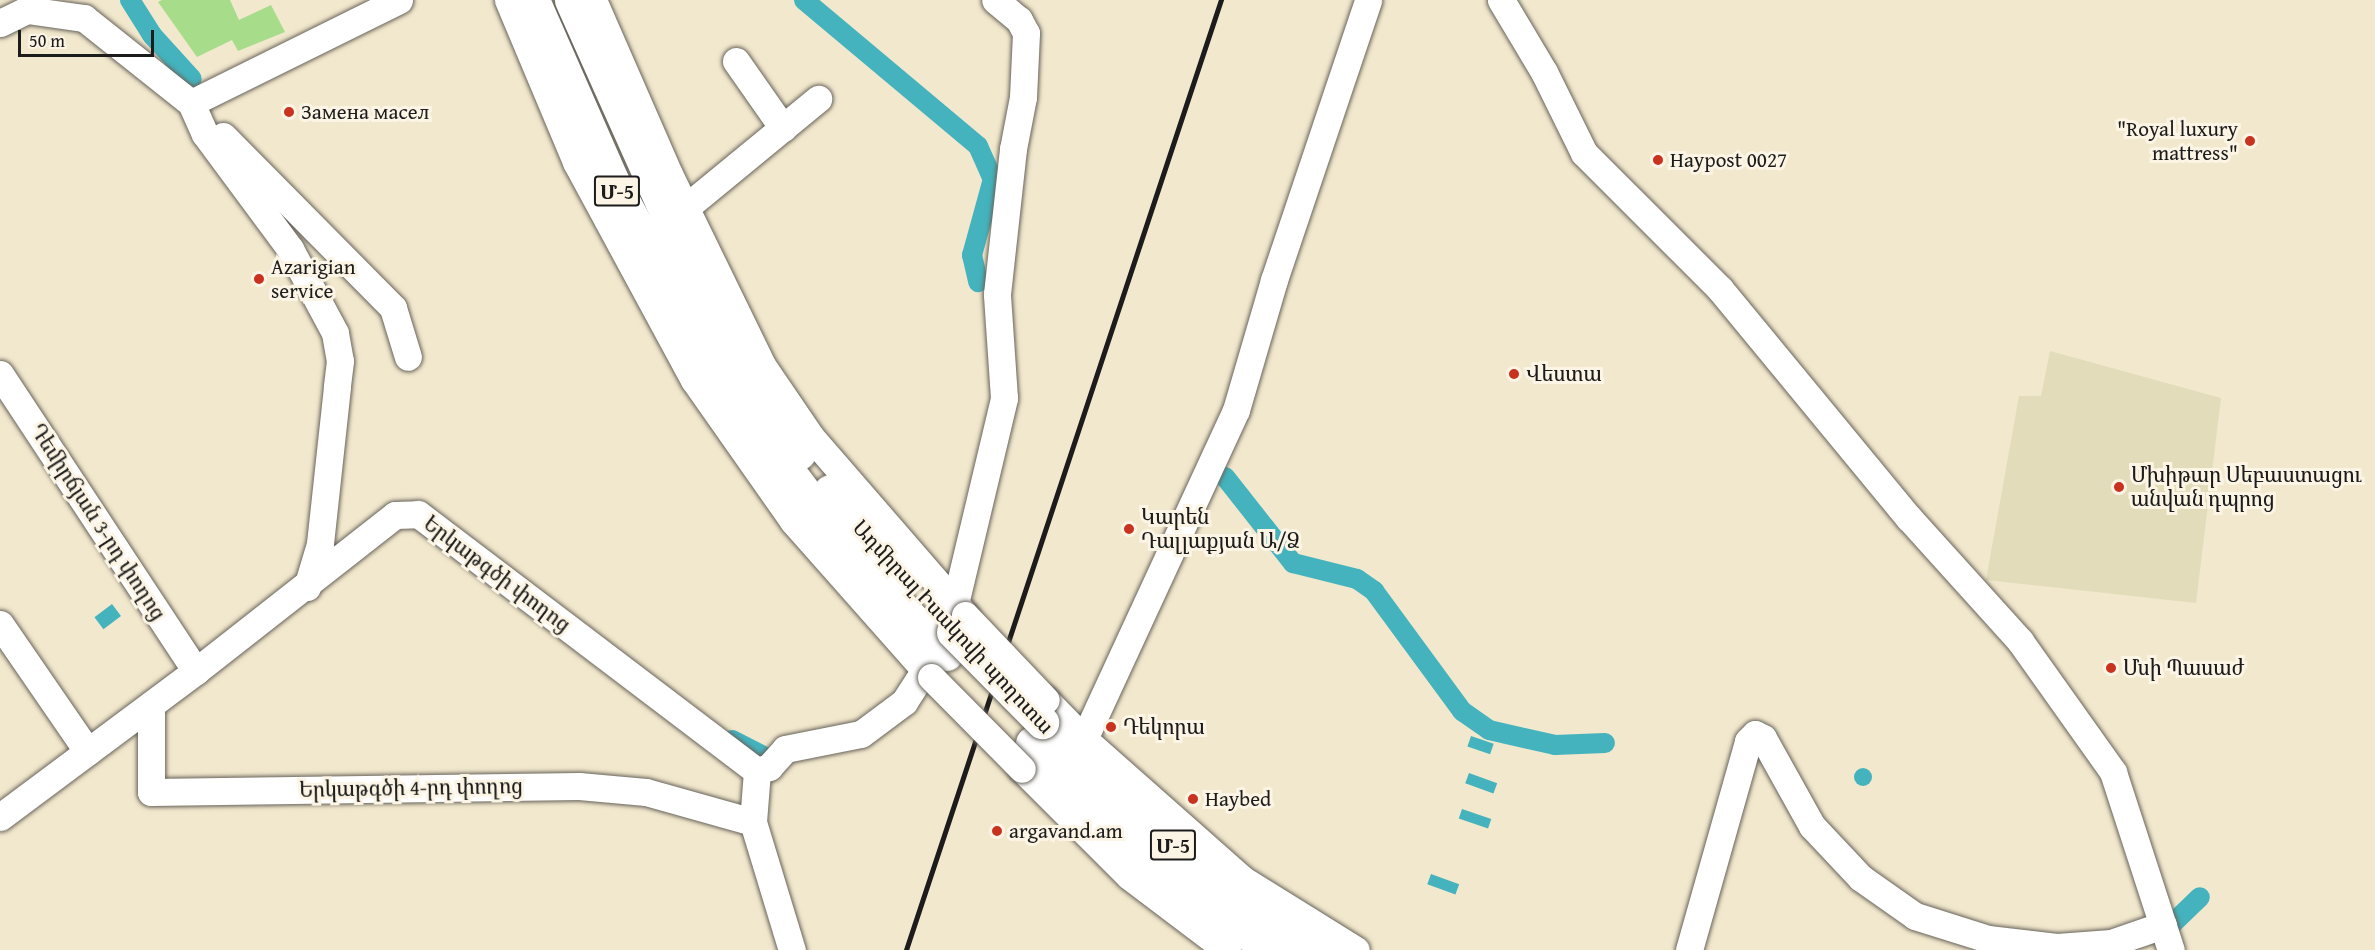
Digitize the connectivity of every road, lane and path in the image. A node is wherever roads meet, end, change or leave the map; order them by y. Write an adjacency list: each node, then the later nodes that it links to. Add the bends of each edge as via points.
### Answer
1 (399, 0): 13 (street)
2 (508, 0): 20 (street, via 576,162 694,380 793,521)
3 (533, 0): 20 (highway, Ադմիրալ Իսակովի պողոտա / Մ-5, via 610,178 716,374 852,556)
4 (571, 0): 15 (highway, Ադմիրալ Իսակովի պողոտա / Մ-5)
5 (593, 0): 15 (street)
6 (995, 0): 20 (street, via 1019,20 1026,33 1023,97 1013,149 997,294 1004,398)
7 (1368, 0): 24 (street, via 1274,280 1236,410)
8 (1501, 0): 29 (street, via 1544,72 1584,153 1720,289 1909,518 2020,641 2113,772)
9 (83, 9): 10 (street, via 27,10); 13 (street)
10 (0, 23)
11 (736, 61): 14 (street)
12 (818, 99): 14 (street)
13 (191, 103): 16 (street, via 393,308); 18 (street, via 205,134 290,249 335,333 340,361 338,387 320,544)
14 (783, 128): 15 (street)
15 (678, 214): 20 (highway, Ադմիրալ Իսակովի պողոտա / Մ-5, via 737,360 802,458)
16 (408, 357)
17 (0, 374): 21 (street, Դեմիրճյան 3-րդ փողոց)
18 (307, 586): 21 (street, Երկաթգծի փողոց); 26 (street, Երկաթգծի փողոց, via 395,515 418,514)
19 (0, 624): 25 (street)
20 (946, 642): 23 (highway, Ադմիրալ Իսակովի պողոտա / Մ-5); 23 (street, bridge); 26 (street, via 904,702 861,734 785,749 769,767)
21 (196, 671): 22 (street, Երկաթգծի փողոց)
22 (151, 705): 25 (street, Երկաթգծի փողոց); 28 (street, Երկաթգծի 4-րդ փողոց, via 151,792 579,786 646,792)
23 (1036, 734): 24 (street); 31 (street, via 1129,876); 32 (highway, Ադմիրալ Իսակովի պողոտա / Մ-5, via 1097,811 1189,892); 33 (highway, Ադմիրալ Իսակովի պողոտա / Մ-5, via 1133,810 1203,872)
24 (1084, 739): 34 (street, via 1242,879)
25 (88, 752): 27 (street, Երկաթգծի փողոց)
26 (757, 771): 28 (street)
27 (0, 817)
28 (753, 822): 30 (street)
29 (2163, 925): 35 (street, via 2111,943 2057,947 1988,939 1915,916 1861,878 1812,826 1763,738 1755,734 1748,741); 36 (street)
30 (792, 950)
31 (1227, 950)
32 (1271, 950)
33 (1317, 950)
34 (1356, 950)
35 (1689, 950)
36 (2171, 950)

